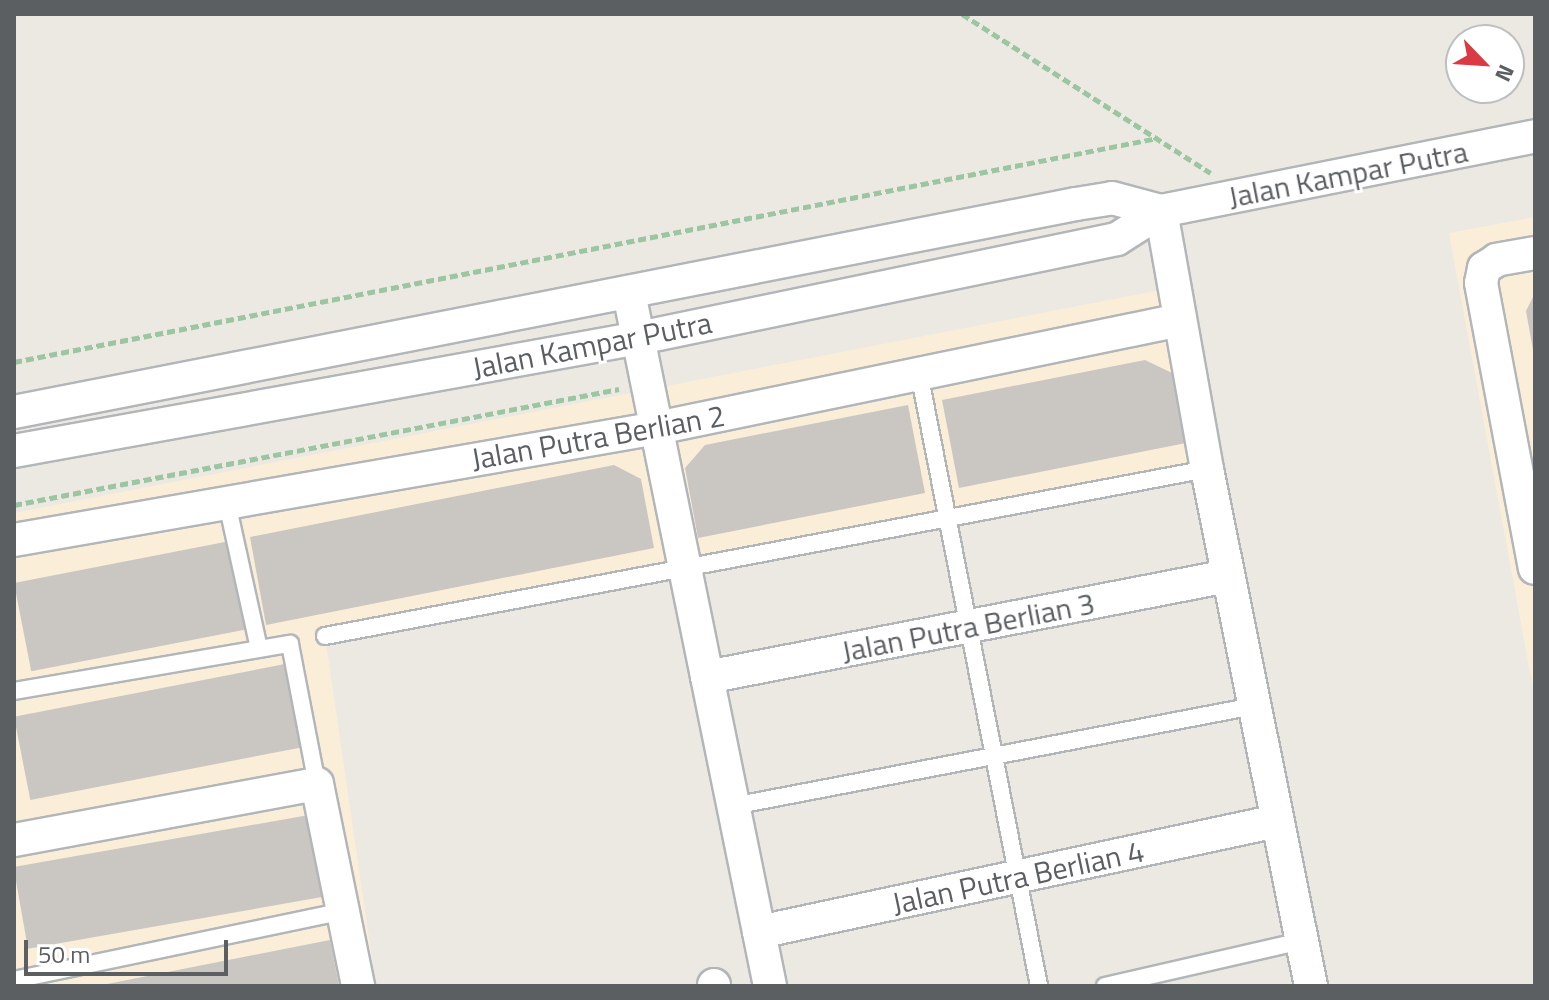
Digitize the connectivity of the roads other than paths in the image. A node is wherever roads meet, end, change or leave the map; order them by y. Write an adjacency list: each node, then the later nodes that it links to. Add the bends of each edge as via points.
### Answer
1 (1535, 136): 2 (street, Jalan Kampar Putra)
2 (1161, 211): 4 (street, Jalan Kampar Putra, via 1112,198); 5 (street); 6 (street, Jalan Kampar Putra, via 1117,239)
3 (1535, 253): 16 (street, via 1484,268 1481,283)
4 (629, 293): 6 (street); 8 (street, Jalan Kampar Putra)
5 (1180, 320): 7 (street, Jalan Putra Berlian 2); 11 (street)
6 (639, 338): 9 (street); 10 (street, Jalan Kampar Putra)
7 (919, 373): 9 (street, Jalan Putra Berlian 2); 13 (lane)
8 (14, 412)
9 (657, 428): 12 (street, Jalan Putra Berlian 2); 15 (street)
10 (14, 451)
11 (1207, 469): 13 (lane); 17 (street)
12 (227, 503): 14 (street, Jalan Putra Berlian 2); 20 (lane)
13 (947, 519): 15 (lane); 18 (lane)
14 (14, 540)
15 (685, 568): 19 (lane); 21 (street)
16 (1535, 568)
17 (1228, 576): 18 (street, Jalan Putra Berlian 3); 23 (street)
18 (968, 626): 21 (street, Jalan Putra Berlian 3); 24 (lane)
19 (325, 636)
20 (259, 648): 22 (lane); 25 (lane, via 290,644)
21 (707, 677): 26 (street)
22 (14, 691)
23 (1254, 706): 24 (lane); 27 (street)
24 (994, 755): 26 (lane); 29 (lane)
25 (317, 784): 28 (street); 30 (street)
26 (733, 806): 31 (street)
27 (1277, 821): 29 (street, Jalan Putra Berlian 4); 32 (street)
28 (14, 840)
29 (1018, 877): 31 (street, Jalan Putra Berlian 4); 36 (lane)
30 (343, 911): 33 (lane); 34 (street)
31 (759, 932): 35 (street)
32 (1302, 941): 37 (lane); 38 (street)
33 (14, 980)
34 (358, 986)
35 (770, 986)
36 (1039, 986)
37 (1105, 986)
38 (1311, 986)

